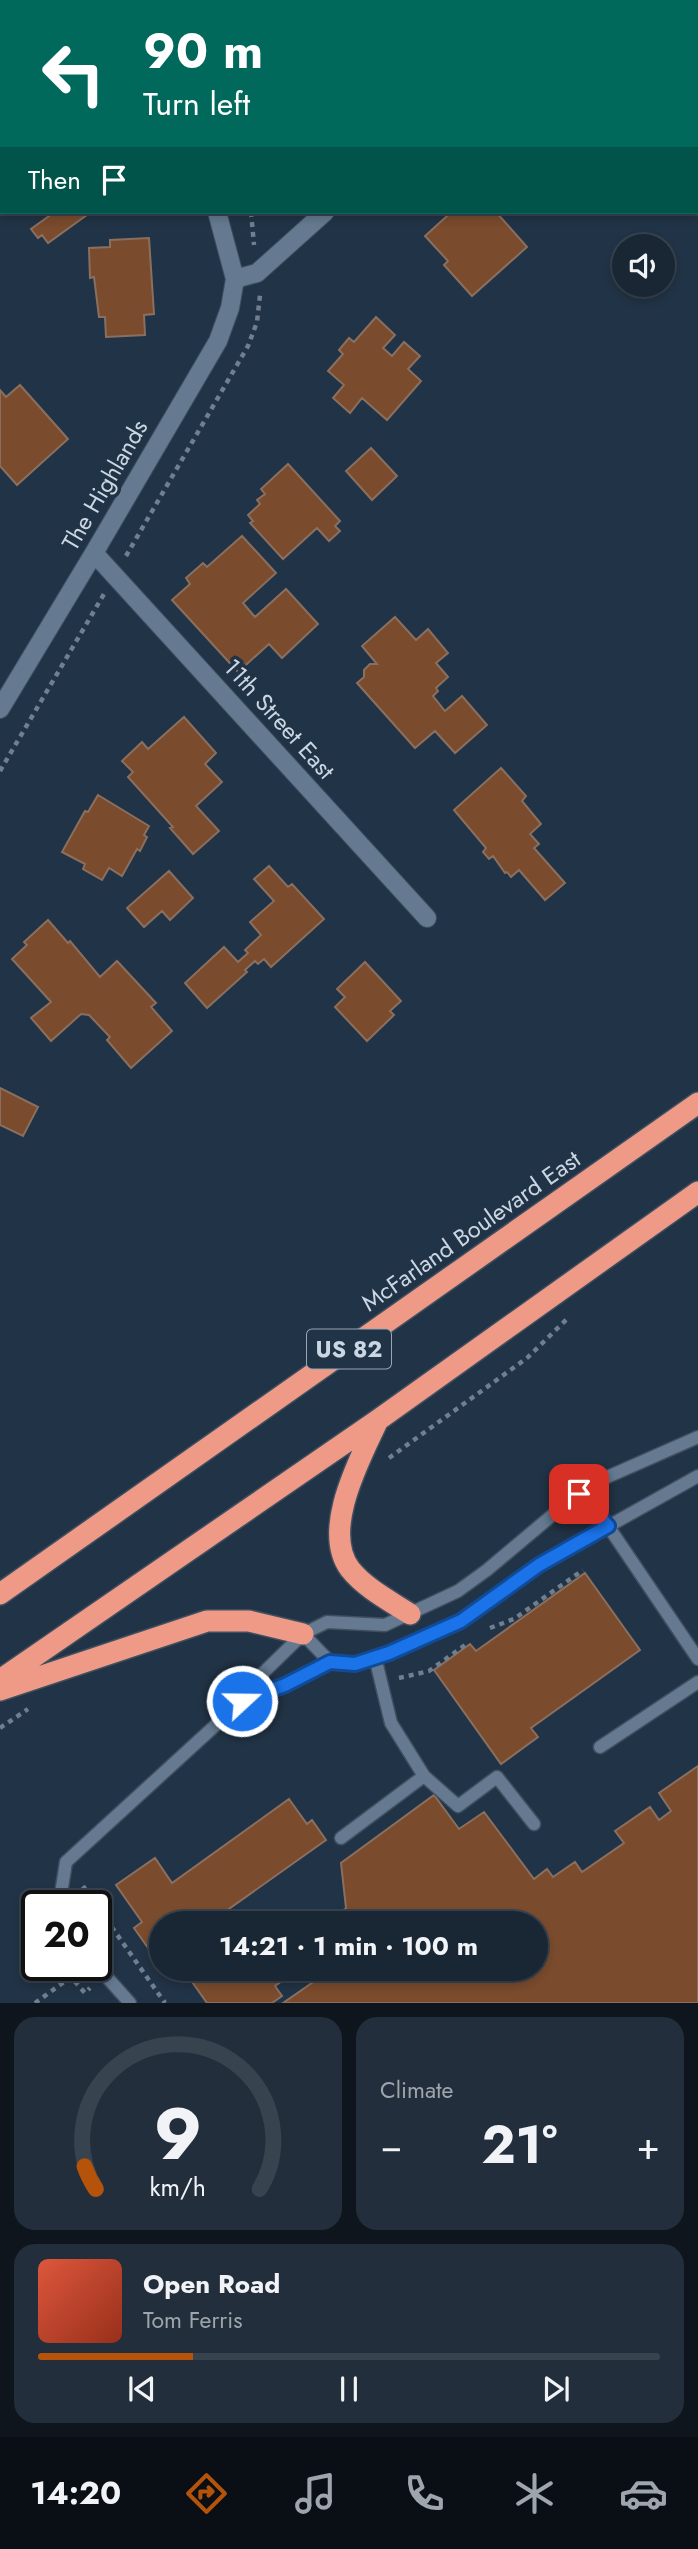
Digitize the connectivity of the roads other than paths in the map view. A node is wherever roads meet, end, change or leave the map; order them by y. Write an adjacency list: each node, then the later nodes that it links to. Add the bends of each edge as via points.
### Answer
1 (218, 214): 3 (street, The Highlands)
2 (323, 214): 3 (street, via 257,273)
3 (235, 279): 4 (street, The Highlands, via 218,341)
4 (94, 553): 5 (street, The Highlands); 6 (street, 11th Street East)
5 (0, 709)
6 (427, 918)
7 (698, 1103): 14 (highway, McFarland Boulevard East / US 82)
8 (698, 1192): 9 (highway, US 82)
9 (378, 1420): 15 (highway, via 349,1485 338,1540 349,1567 365,1584); 20 (highway, US 82)
10 (698, 1437): 12 (lane)
11 (698, 1476): 13 (lane)
12 (579, 1494): 13 (lane); 15 (lane, via 458,1591)
13 (608, 1526): 17 (lane, via 539,1565 461,1621); 18 (lane)
14 (0, 1594)
15 (410, 1614): 16 (lane, via 385,1625 327,1622)
16 (303, 1634): 19 (lane); 22 (highway, via 249,1620 207,1621); 23 (lane)
17 (375, 1657): 19 (lane, via 355,1664); 25 (lane, via 391,1723)
18 (698, 1658)
19 (330, 1662): 23 (lane)
20 (0, 1680)
21 (698, 1682): 24 (lane)
22 (0, 1690)
23 (242, 1701): 28 (lane, via 66,1862)
24 (600, 1747)
25 (424, 1776): 26 (lane, via 458,1806 497,1777); 27 (lane)
26 (534, 1825)
27 (341, 1838)
28 (62, 1890)
29 (110, 1981): 30 (lane)
30 (130, 2003)

